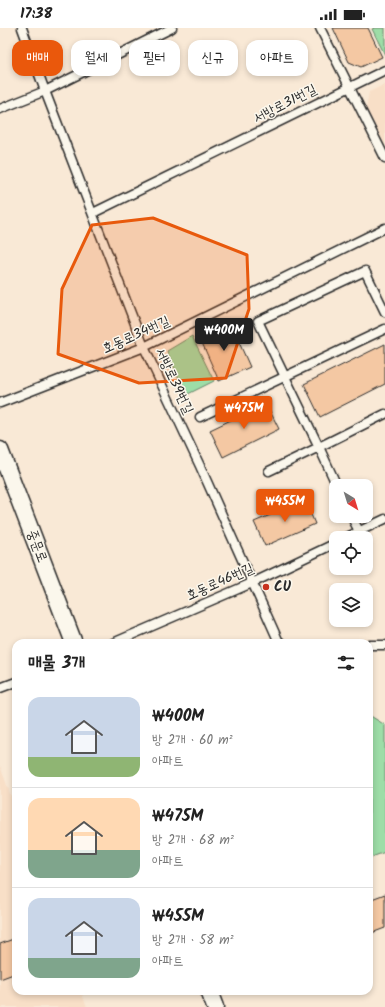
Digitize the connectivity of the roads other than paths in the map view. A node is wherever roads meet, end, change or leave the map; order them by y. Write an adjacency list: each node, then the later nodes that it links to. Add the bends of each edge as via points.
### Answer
1 (22, 28): 6 (lane, 서방로39번길)
2 (172, 28): 6 (lane)
3 (320, 28): 5 (lane)
4 (385, 70): 5 (lane, 서방로31번길)
5 (350, 86): 8 (lane); 9 (lane, 서방로31번길)
6 (45, 91): 7 (lane); 9 (lane, 서방로39번길)
7 (0, 109)
8 (385, 158)
9 (93, 213): 13 (lane, 서방로39번길)
10 (385, 228): 13 (lane, 호동로34번길)
11 (385, 312): 14 (lane, via 365,271 258,321)
12 (385, 329): 14 (lane)
13 (144, 347): 15 (lane, 호동로34번길); 25 (lane, 서방로39번길)
14 (284, 377): 17 (lane); 18 (lane)
15 (0, 403)
16 (385, 414): 18 (lane)
17 (200, 417)
18 (319, 448): 20 (lane); 21 (lane)
19 (0, 450): 26 (street, 중문로)
20 (269, 471)
21 (334, 479)
22 (385, 519): 23 (lane)
23 (361, 531)
24 (329, 545): 25 (lane, 호동로46번길)
25 (252, 583): 27 (lane, 호동로46번길); 28 (lane, 서방로39번길)
26 (72, 639)
27 (122, 639)
28 (278, 639)
29 (373, 645): 30 (lane)
30 (385, 645)
31 (12, 684): 32 (lane)
32 (0, 688)
33 (210, 995): 34 (street)
34 (215, 1007)

